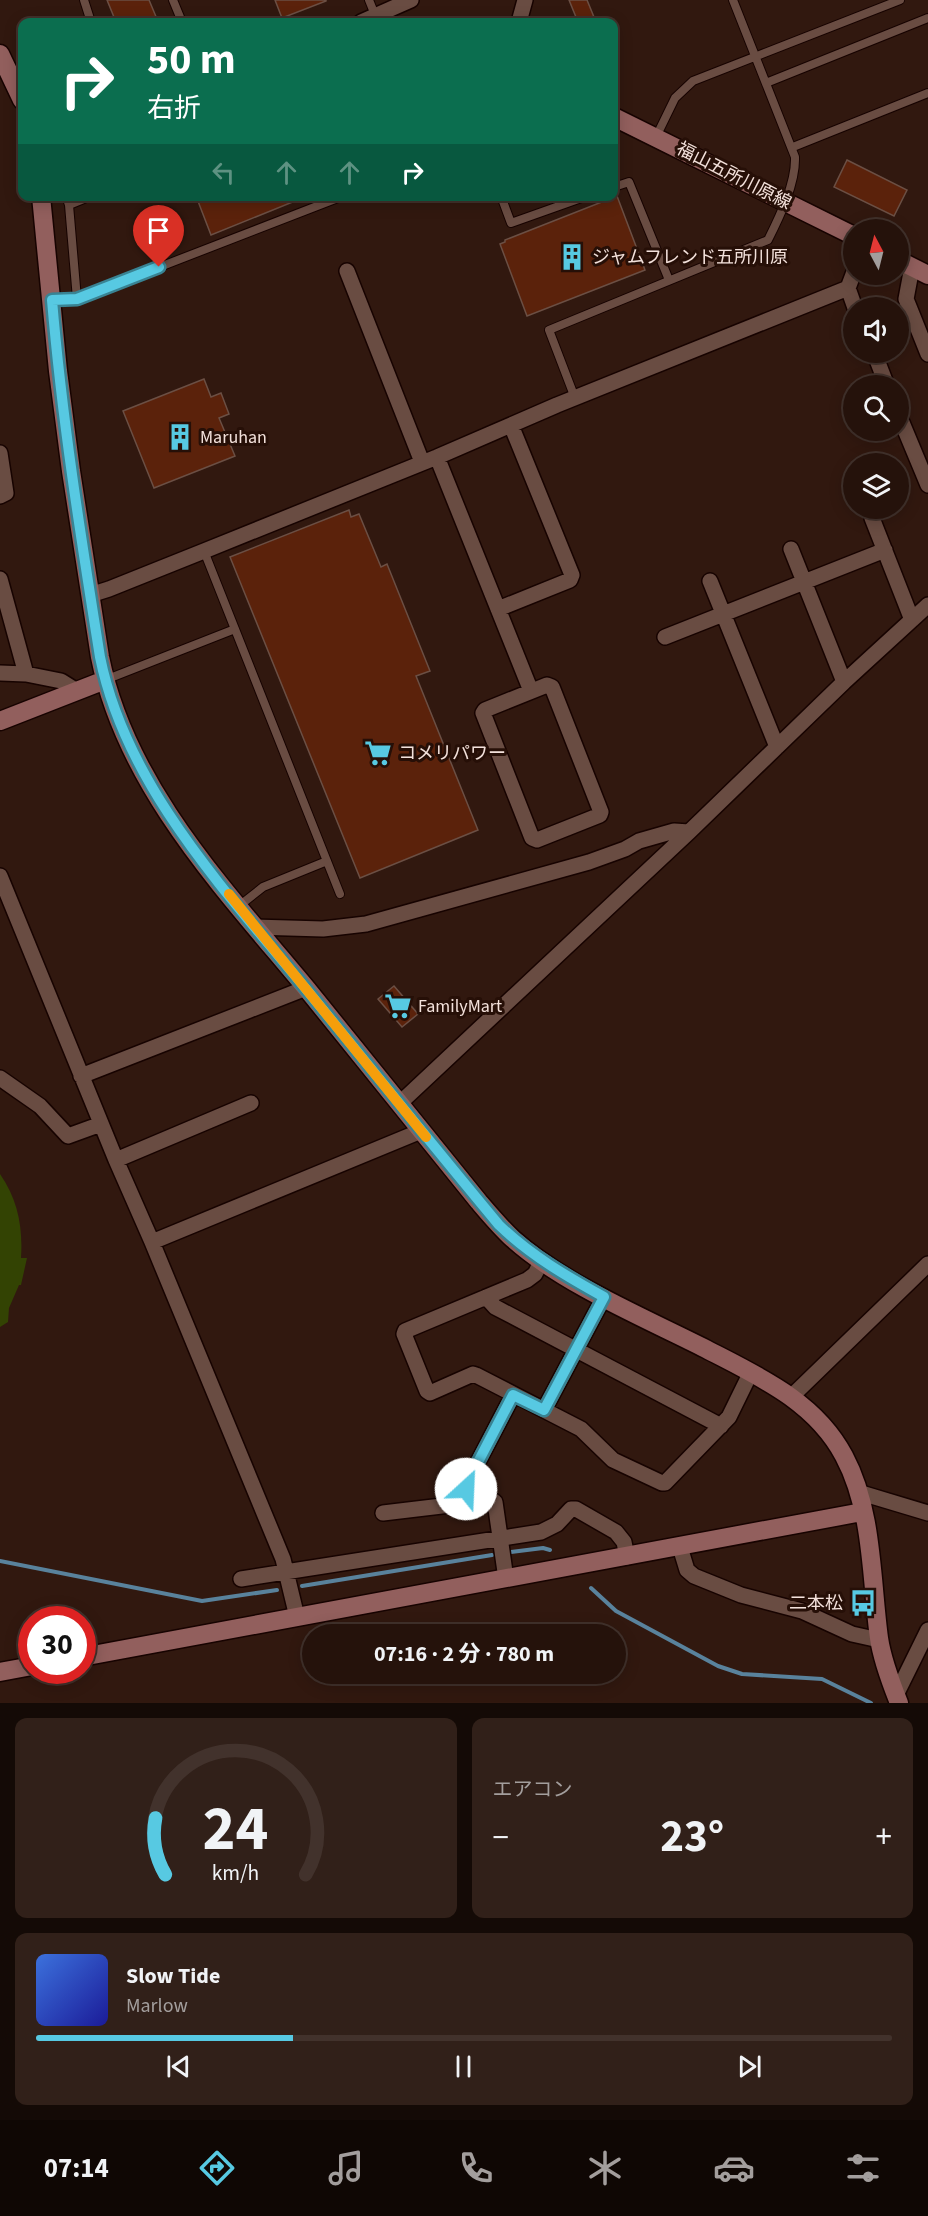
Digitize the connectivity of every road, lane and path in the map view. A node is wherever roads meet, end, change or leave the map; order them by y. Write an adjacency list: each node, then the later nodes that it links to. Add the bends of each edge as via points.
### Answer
1 (84, 0): 8 (lane)
2 (172, 0): 9 (lane)
3 (369, 0): 10 (lane)
4 (411, 0): 11 (street)
5 (525, 0): 12 (street)
6 (733, 0): 15 (lane)
7 (900, 0): 15 (lane)
8 (90, 18)
9 (180, 18)
10 (368, 18)
11 (370, 18)
12 (520, 18)
13 (928, 18): 16 (lane)
14 (0, 54): 17 (street)
15 (756, 57): 16 (lane); 20 (lane, via 687,84 675,98)
16 (766, 82): 21 (lane)
17 (15, 89)
18 (928, 93): 21 (lane)
19 (618, 119): 20 (street, 福山五所川原線)
20 (656, 137): 28 (street, 福山五所川原線)
21 (793, 147): 28 (lane, via 795,168)
22 (618, 186): 32 (lane, via 629,182)
23 (44, 201): 37 (street)
24 (67, 201): 36 (lane)
25 (320, 201): 36 (lane)
26 (503, 201): 27 (lane, via 511,223)
27 (573, 201)
28 (784, 202): 29 (street, 福山五所川原線); 32 (lane, via 768,240)
29 (843, 231)
30 (913, 267): 38 (street, via 906,299)
31 (347, 271): 43 (street)
32 (669, 280): 39 (lane, via 549,330)
33 (849, 285): 34 (street)
34 (848, 288): 35 (street); 39 (street)
35 (851, 297)
36 (77, 299): 37 (lane)
37 (52, 300): 53 (street, via 58,371)
38 (928, 354)
39 (575, 398): 40 (street)
40 (511, 426): 43 (street); 55 (street, via 572,575 570,580)
41 (909, 439): 44 (street)
42 (0, 453): 45 (street, via 6,493)
43 (429, 460): 49 (street); 55 (street)
44 (928, 485)
45 (0, 496)
46 (872, 519): 48 (street)
47 (791, 549): 51 (street)
48 (885, 550): 51 (street); 57 (street)
49 (204, 551): 53 (street); 58 (lane)
50 (710, 581): 56 (street)
51 (804, 581): 56 (street); 63 (street)
52 (1, 585): 61 (street)
53 (90, 595): 62 (street)
54 (928, 605): 57 (street)
55 (498, 609): 65 (street)
56 (723, 614): 59 (street); 67 (street)
57 (912, 620): 63 (street)
58 (235, 629): 62 (lane); 69 (lane)
59 (664, 638)
60 (0, 673): 61 (street)
61 (26, 674): 64 (street, via 61,681)
62 (105, 680): 64 (street); 72 (street, via 123,733 162,806)
63 (844, 682): 67 (street)
64 (77, 691): 66 (street)
65 (531, 691): 65 (street, via 552,687 602,812 537,840 532,838 483,713)
66 (0, 721)
67 (777, 747): 68 (street)
68 (689, 832): 73 (street, via 674,831 589,862 366,924 323,929); 78 (street)
69 (327, 861): 71 (lane); 72 (lane, via 262,887)
70 (0, 876): 75 (street)
71 (340, 894)
72 (238, 906): 73 (street)
73 (254, 927): 74 (street)
74 (306, 988): 75 (street); 78 (street)
75 (81, 1076): 79 (street)
76 (0, 1078): 79 (street, via 40,1106 68,1136)
77 (251, 1103): 81 (street)
78 (399, 1104): 80 (street)
79 (101, 1124): 81 (street)
80 (421, 1131): 82 (street); 83 (street, via 499,1225)
81 (116, 1160): 82 (street)
82 (152, 1242): 101 (street)
83 (542, 1260): 85 (street, via 535,1274 526,1280); 86 (street)
84 (928, 1264): 90 (street)
85 (486, 1297): 87 (street, via 495,1307); 89 (street, via 404,1334 430,1393 473,1374)
86 (604, 1297): 87 (street); 88 (street)
87 (576, 1349): 91 (street); 92 (street)
88 (752, 1372): 90 (street); 92 (street)
89 (513, 1395): 91 (street); 94 (street, via 466,1485)
90 (791, 1397): 93 (street, via 816,1418 838,1446)
91 (544, 1410): 92 (street, via 581,1429 613,1460 662,1483)
92 (721, 1426)
93 (858, 1492): 95 (street); 97 (street)
94 (468, 1502): 96 (street); 98 (street, via 495,1502)
95 (862, 1512): 99 (street); 106 (street)
96 (382, 1513)
97 (928, 1513)
98 (499, 1539): 100 (street, via 550,1529 571,1509 576,1509 616,1532 624,1542); 101 (street); 103 (street)
99 (681, 1547): 100 (street); 106 (street, via 687,1570 694,1576 741,1595 802,1611 852,1634)
100 (627, 1557): 103 (street)
101 (288, 1571): 102 (street); 104 (street)
102 (241, 1579)
103 (506, 1579): 104 (street)
104 (297, 1617): 107 (street)
105 (928, 1630): 110 (street)
106 (879, 1640): 110 (street)
107 (96, 1654)
108 (18, 1669): 109 (street)
109 (0, 1672)
110 (897, 1699)

